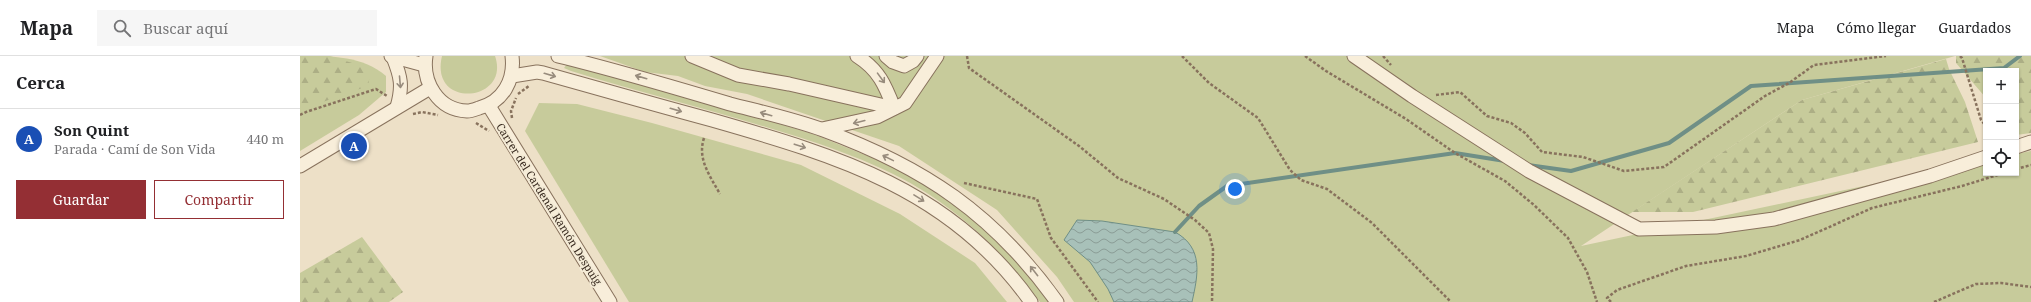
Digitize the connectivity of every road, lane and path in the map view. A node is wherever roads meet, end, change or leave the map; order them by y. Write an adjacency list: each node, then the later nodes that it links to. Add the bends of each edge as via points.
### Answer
1 (392, 56): 18 (street); 26 (street, one-way to 26, via 401,79 401,95)
2 (512, 56): 23 (street)
3 (558, 56): 21 (street)
4 (590, 56): 21 (street)
5 (692, 56): 19 (street)
6 (858, 56): 20 (street)
7 (881, 56): 20 (street)
8 (886, 56): 9 (street, via 904,66)
9 (917, 56)
10 (937, 56): 28 (street, via 905,103)
11 (967, 56): 47 (path, via 969,68 1079,146 1118,178 1164,199 1196,220 1209,233 1213,249)
12 (1182, 56): 48 (path, via 1209,83 1258,118 1290,170 1301,180 1327,189 1372,223)
13 (1305, 56): 49 (path, via 1455,153 1505,180 1568,238 1587,272)
14 (1354, 56): 35 (street, via 1529,171 1639,229 1716,227 1774,219 1930,176)
15 (1383, 56): 22 (path)
16 (1886, 56): 25 (path, via 1814,65 1664,167 1624,171 1583,157 1542,152 1526,133 1511,123 1487,116 1460,92)
17 (1960, 56): 30 (path)
18 (425, 61): 24 (street)
19 (714, 61): 28 (street, via 738,75)
20 (871, 65): 28 (street, one-way to 28, via 885,85)
21 (609, 68): 31 (street, one-way to 21)
22 (1396, 70)
23 (512, 76): 27 (street, via 504,93); 44 (street, one-way to 44, via 543,73 781,140 861,168 907,191 948,216 984,247)
24 (430, 88): 26 (street); 27 (street, via 446,104 467,111)
25 (1435, 95)
26 (393, 102): 29 (path, via 376,89); 37 (street)
27 (489, 106): 43 (street, Carrer del Cardenal Ramón Despuig)
28 (894, 108): 31 (street, one-way to 31, via 877,117)
29 (300, 115)
30 (1983, 122)
31 (822, 129): 45 (street, one-way to 31, via 1025,259 998,231 961,200 918,172)
32 (704, 138): 41 (path, via 700,149 704,166)
33 (2031, 142): 34 (street)
34 (2019, 146)
35 (1983, 158)
36 (2031, 165): 38 (path)
37 (300, 166)
38 (2019, 168)
39 (1994, 176): 50 (path, via 1872,208 1800,240 1746,256 1686,266 1617,290 1607,298)
40 (964, 183): 46 (path, via 1036,199 1051,238)
41 (720, 194)
42 (2031, 287): 51 (path, via 2001,283 1976,284)
43 (610, 302)
44 (1032, 302)
45 (1057, 302)
46 (1098, 302)
47 (1212, 302)
48 (1451, 302)
49 (1597, 302)
50 (1611, 302)
51 (1934, 302)

